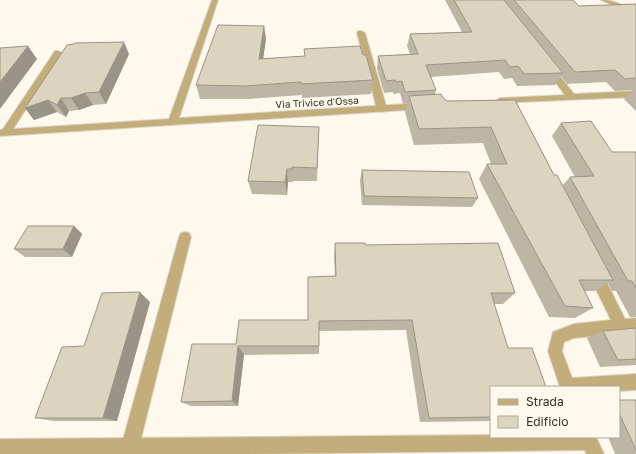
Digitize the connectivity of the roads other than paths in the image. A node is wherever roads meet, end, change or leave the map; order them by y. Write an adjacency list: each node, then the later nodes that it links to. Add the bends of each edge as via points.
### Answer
1 (215, 0): 14 (street)
2 (604, 0): 3 (street, via 622,7)
3 (636, 17)
4 (361, 33): 12 (street)
5 (58, 53): 15 (street)
6 (543, 60): 8 (street)
7 (636, 94): 8 (street)
8 (571, 98): 9 (street)
9 (507, 101): 10 (street); 13 (street)
10 (490, 102)
11 (435, 105): 12 (street, Via Trivice d'Ossa)
12 (382, 109): 14 (street, Via Trivice d'Ossa)
13 (514, 115)
14 (173, 122): 15 (street, Via Trivice d'Ossa)
15 (3, 132)
16 (185, 237): 23 (street)
17 (590, 263): 19 (street)
18 (636, 325): 19 (street)
19 (622, 327): 21 (street, via 574,331 558,337 555,351)
20 (636, 382): 21 (street)
21 (568, 386)
22 (591, 444): 23 (street)
23 (130, 447): 24 (street)
24 (0, 448)

